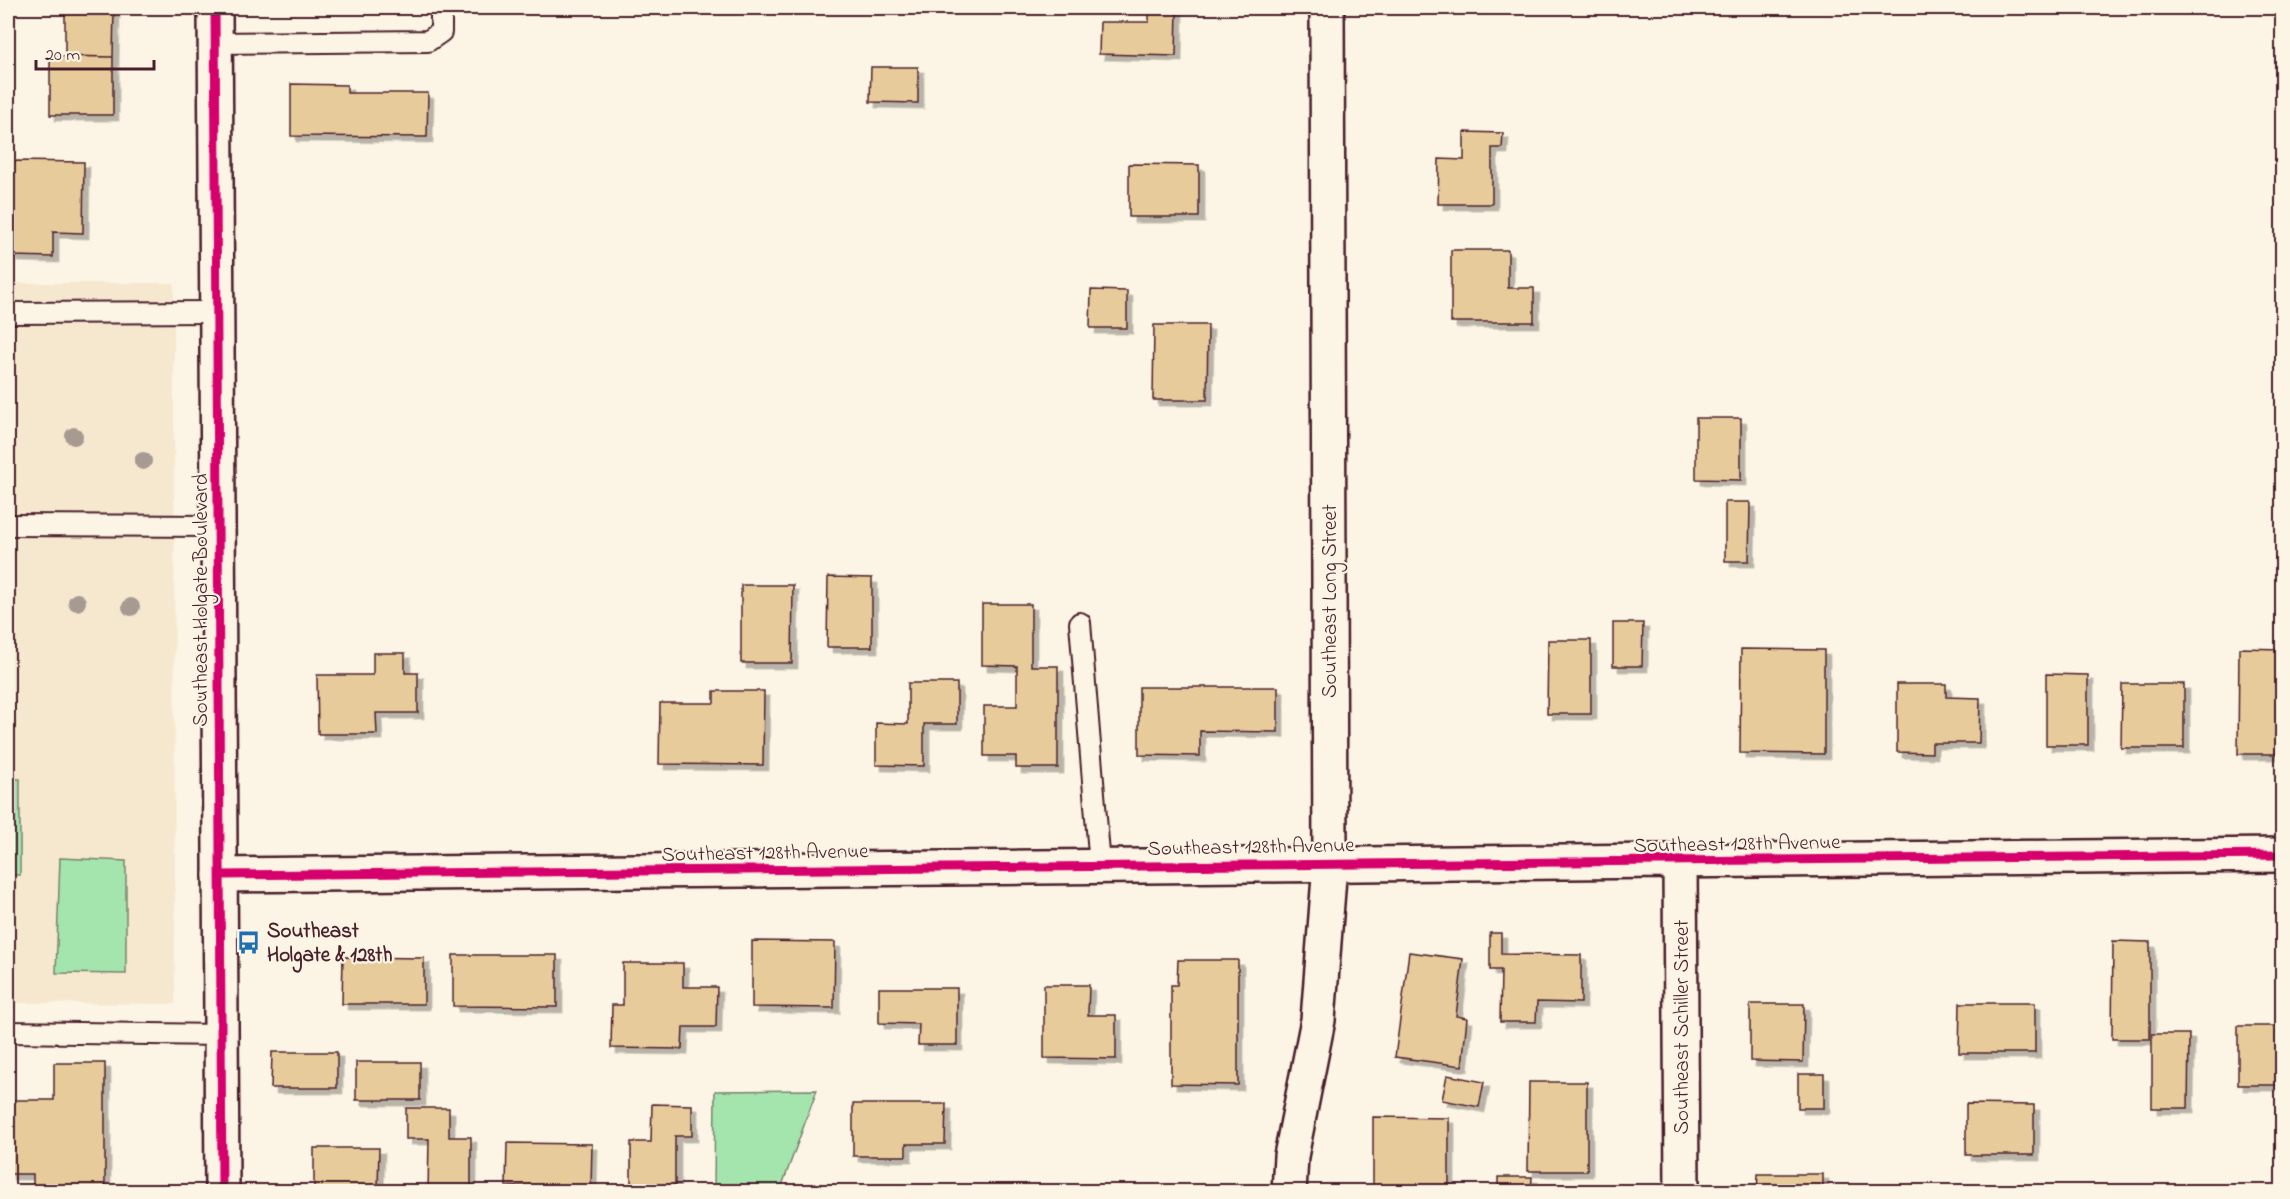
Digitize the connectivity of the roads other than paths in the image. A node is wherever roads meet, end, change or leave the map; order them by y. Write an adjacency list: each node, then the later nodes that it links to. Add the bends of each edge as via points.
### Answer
1 (215, 8): 4 (street, Southeast Holgate Boulevard)
2 (441, 8): 4 (lane, via 441,32 428,41)
3 (1327, 8): 12 (street, Southeast Long Street)
4 (215, 43): 5 (street, Southeast Holgate Boulevard)
5 (217, 312): 6 (lane); 8 (street, Southeast Holgate Boulevard)
6 (8, 313)
7 (8, 525): 8 (lane)
8 (218, 526): 14 (street, Southeast Holgate Boulevard)
9 (1080, 623): 13 (lane)
10 (2283, 855): 11 (street, Southeast 128th Avenue)
11 (1680, 862): 12 (street, Southeast 128th Avenue); 19 (street, Southeast Schiller Street)
12 (1330, 864): 13 (street, Southeast 128th Avenue); 18 (street, Southeast Long Street, via 1318,1020 1291,1156)
13 (1100, 866): 14 (street, Southeast 128th Avenue)
14 (220, 875): 16 (street, Southeast Holgate Boulevard)
15 (8, 1032): 16 (lane)
16 (221, 1035): 17 (street, Southeast Holgate Boulevard)
17 (222, 1191)
18 (1289, 1191)
19 (1682, 1191)

